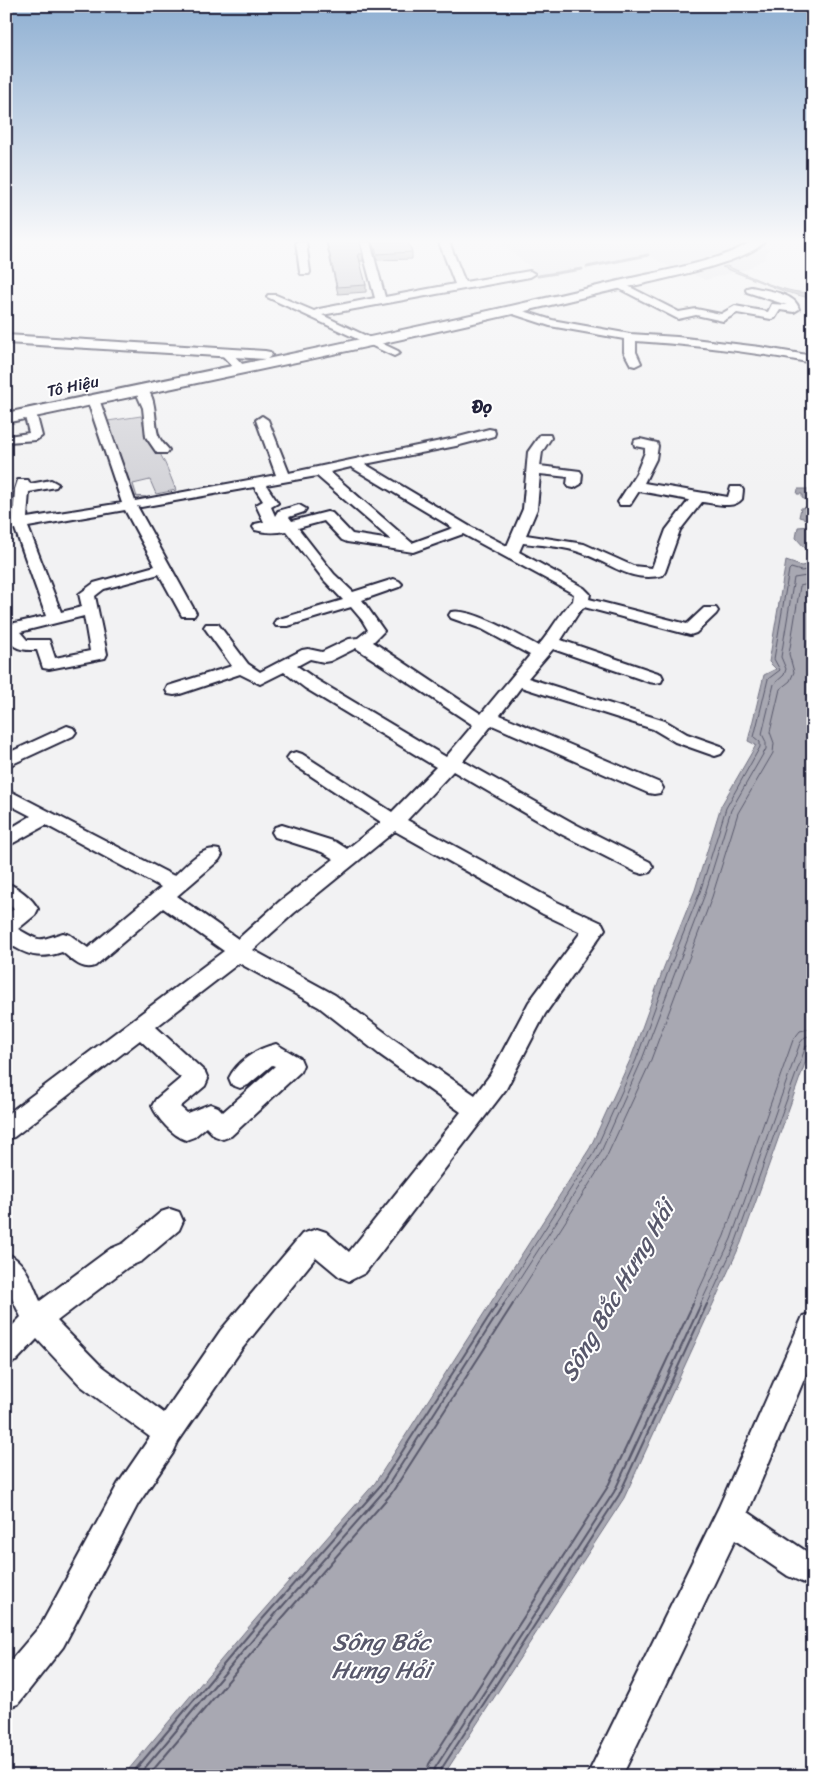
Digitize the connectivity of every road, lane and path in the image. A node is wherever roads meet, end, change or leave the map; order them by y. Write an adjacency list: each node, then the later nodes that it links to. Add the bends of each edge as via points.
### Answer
1 (340, 325): 6 (street)
2 (443, 325): 6 (main road, Tô Hiệu)
3 (562, 325): 4 (street)
4 (630, 337): 9 (street); 13 (street, via 630,352)
5 (6, 339): 8 (main road)
6 (372, 341): 10 (street); 14 (main road, Tô Hiệu)
7 (802, 351): 9 (street)
8 (225, 352): 11 (main road); 14 (street)
9 (770, 352): 12 (street)
10 (394, 353)
11 (265, 354)
12 (813, 360)
13 (635, 363)
14 (241, 369): 15 (main road, Tô Hiệu)
15 (140, 390): 16 (main road, Tô Hiệu); 24 (street, via 149,408 152,437)
16 (93, 399): 17 (main road, Tô Hiệu); 36 (street)
17 (30, 413): 18 (main road, Tô Hiệu); 22 (street, via 36,436)
18 (6, 418)
19 (262, 420): 28 (street)
20 (489, 433): 25 (street)
21 (545, 438): 26 (street, via 535,452)
22 (13, 439)
23 (640, 443): 32 (street, via 652,446 653,450)
24 (162, 450)
25 (352, 466): 27 (street); 40 (street)
26 (535, 469): 31 (street, via 575,474); 42 (street, via 530,509)
27 (320, 471): 28 (street); 41 (street)
28 (284, 478): 29 (street)
29 (258, 482): 36 (street); 39 (street, via 271,503 263,505 272,524 265,528)
30 (51, 484): 38 (street, via 23,486)
31 (574, 484)
32 (635, 486): 34 (street); 35 (street)
33 (736, 490): 34 (street, via 735,499 731,501)
34 (698, 498): 42 (street, via 673,530 658,572 653,574 615,566 603,556 577,546)
35 (625, 502)
36 (132, 505): 38 (street); 43 (street)
37 (300, 509): 39 (street, via 283,514)
38 (13, 525): 51 (street)
39 (289, 526): 41 (street, via 327,516 352,539); 45 (street, via 335,584)
40 (464, 529): 41 (street, via 416,547); 42 (street)
41 (406, 546)
42 (514, 546): 46 (street, via 542,572 579,591)
43 (165, 568): 47 (street, via 99,586 87,594); 49 (street)
44 (394, 584): 45 (street)
45 (353, 600): 52 (street); 55 (street, via 371,620 376,631)
46 (581, 602): 48 (street, via 690,630); 56 (street)
47 (91, 610): 51 (street); 54 (street, via 99,654 49,664 43,644 22,645)
48 (710, 611)
49 (188, 613)
50 (456, 615): 56 (street)
51 (54, 618): 54 (street)
52 (282, 623)
53 (212, 627): 58 (street)
54 (8, 630)
55 (361, 644): 57 (street, via 355,642 324,657 308,654); 62 (street)
56 (545, 648): 59 (street); 60 (street)
57 (285, 665): 58 (street, via 260,679); 67 (street, via 311,684)
58 (242, 668): 61 (street)
59 (655, 678)
60 (517, 680): 62 (street); 64 (street, via 659,725 682,738)
61 (174, 690)
62 (486, 721): 67 (street); 68 (street)
63 (67, 732): 66 (street)
64 (716, 750)
65 (296, 758): 71 (street)
66 (6, 761)
67 (450, 764): 71 (street); 76 (street)
68 (654, 788)
69 (6, 794): 70 (street)
70 (46, 816): 73 (street); 78 (street)
71 (394, 822): 75 (street); 84 (street, via 595,930 537,1008 498,1082)
72 (282, 832): 75 (street, via 329,847)
73 (6, 840)
74 (212, 855): 78 (street)
75 (349, 858): 81 (street)
76 (643, 867)
77 (6, 891): 79 (street, via 28,909)
78 (170, 892): 80 (street, via 88,960 63,941 51,949 41,950); 81 (street)
79 (6, 927)
80 (6, 932)
81 (238, 950): 82 (street); 84 (street, via 327,1001)
82 (141, 1027): 83 (street, via 197,1079 164,1106 186,1129 210,1115 223,1128 292,1065 276,1054 266,1056); 85 (street)
83 (240, 1078)
84 (476, 1109): 91 (street, via 356,1264 349,1268 317,1241 311,1243 231,1340)
85 (6, 1129)
86 (170, 1222): 88 (street)
87 (6, 1266): 88 (street, via 15,1276)
88 (36, 1321): 90 (street); 91 (street, via 91,1376)
89 (813, 1326): 92 (street)
90 (6, 1351)
91 (168, 1432): 94 (street, via 128,1494 52,1636)
92 (730, 1518): 93 (street, via 799,1566); 95 (street)
93 (813, 1572)
94 (6, 1692)
95 (604, 1776)

